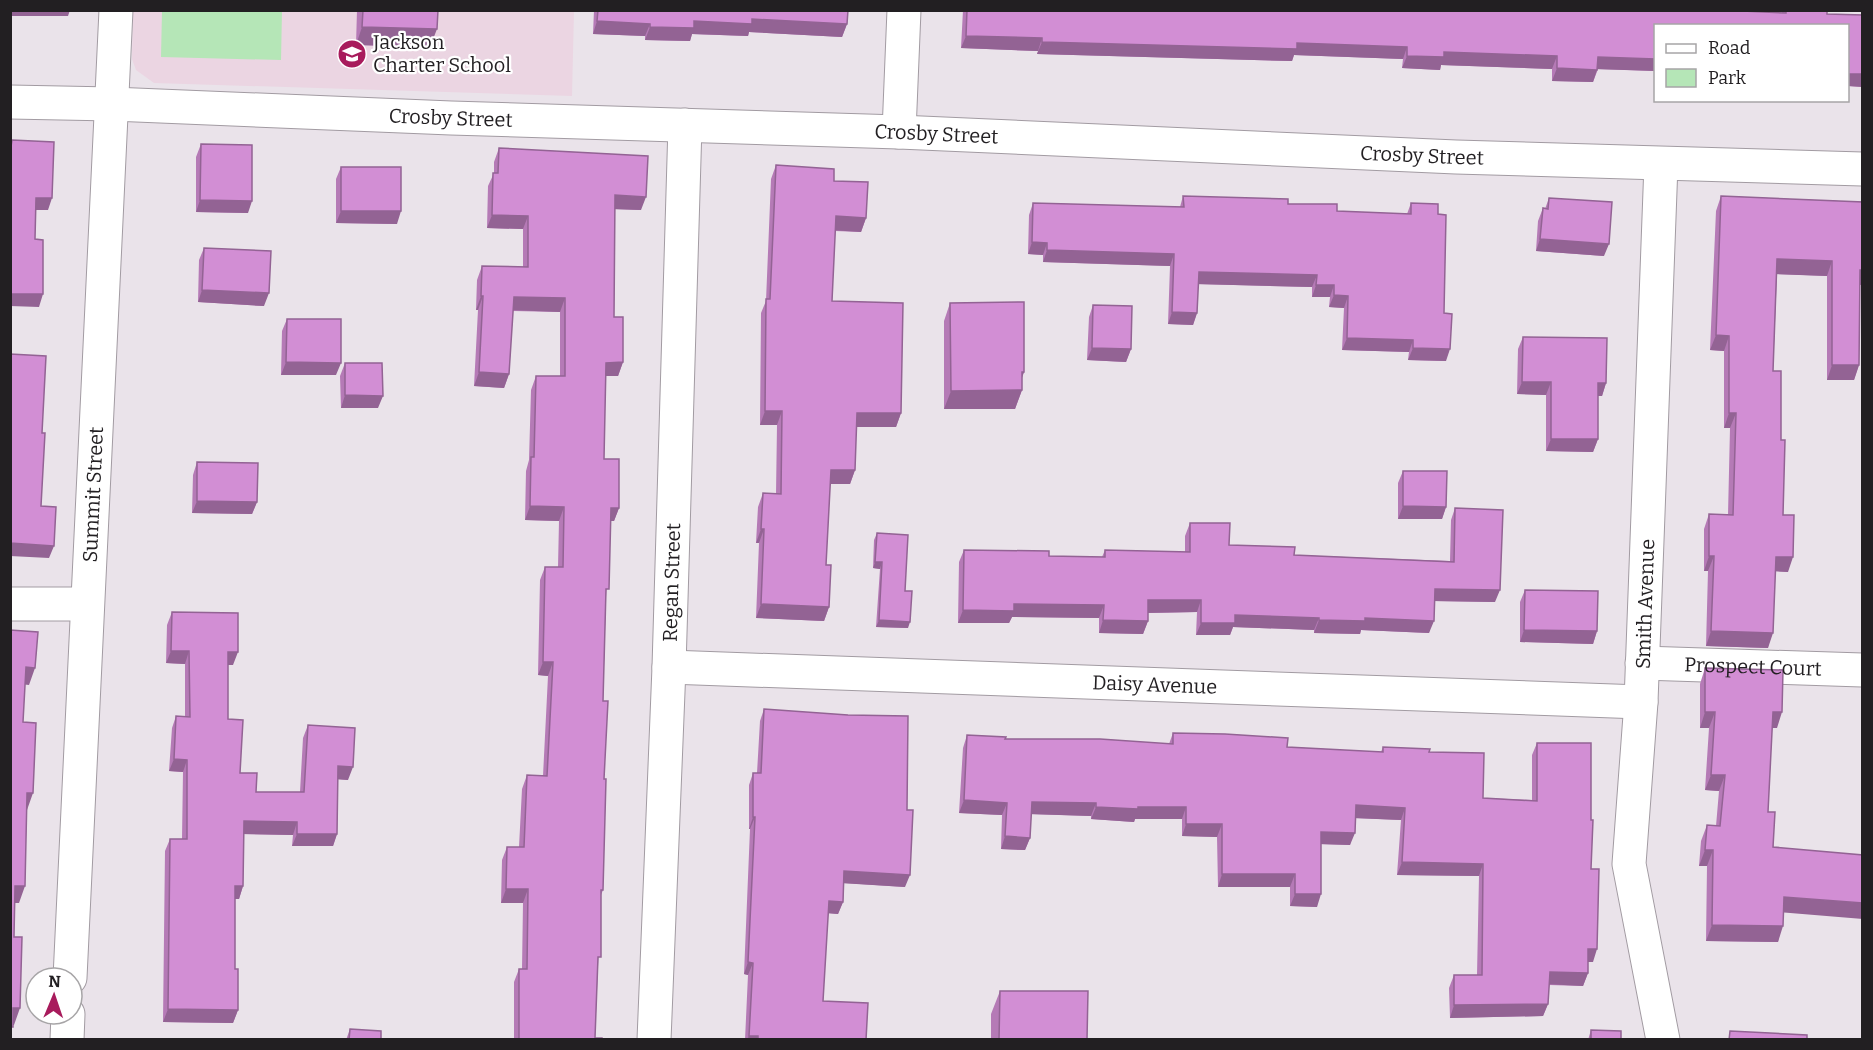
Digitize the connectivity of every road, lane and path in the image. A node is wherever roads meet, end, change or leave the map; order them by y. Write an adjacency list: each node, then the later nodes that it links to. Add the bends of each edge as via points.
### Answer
1 (116, 10): 4 (street, Summit Street)
2 (904, 10): 6 (street)
3 (10, 102): 4 (street, Crosby Street)
4 (112, 104): 5 (street, Crosby Street); 10 (street, Summit Street)
5 (685, 125): 6 (street, Crosby Street); 12 (street, Regan Street)
6 (899, 132): 7 (street, Crosby Street)
7 (1661, 164): 8 (street, Crosby Street); 11 (street, Smith Avenue)
8 (1863, 169)
9 (10, 604): 10 (street)
10 (87, 604): 15 (street, Summit Street)
11 (1642, 663): 13 (street, Prospect Court); 14 (street, Smith Avenue)
12 (669, 667): 14 (street, Daisy Avenue); 16 (street, Regan Street)
13 (1863, 670)
14 (1641, 702): 17 (street, Smith Avenue, via 1629,864)
15 (71, 966)
16 (654, 1040)
17 (1663, 1040)

